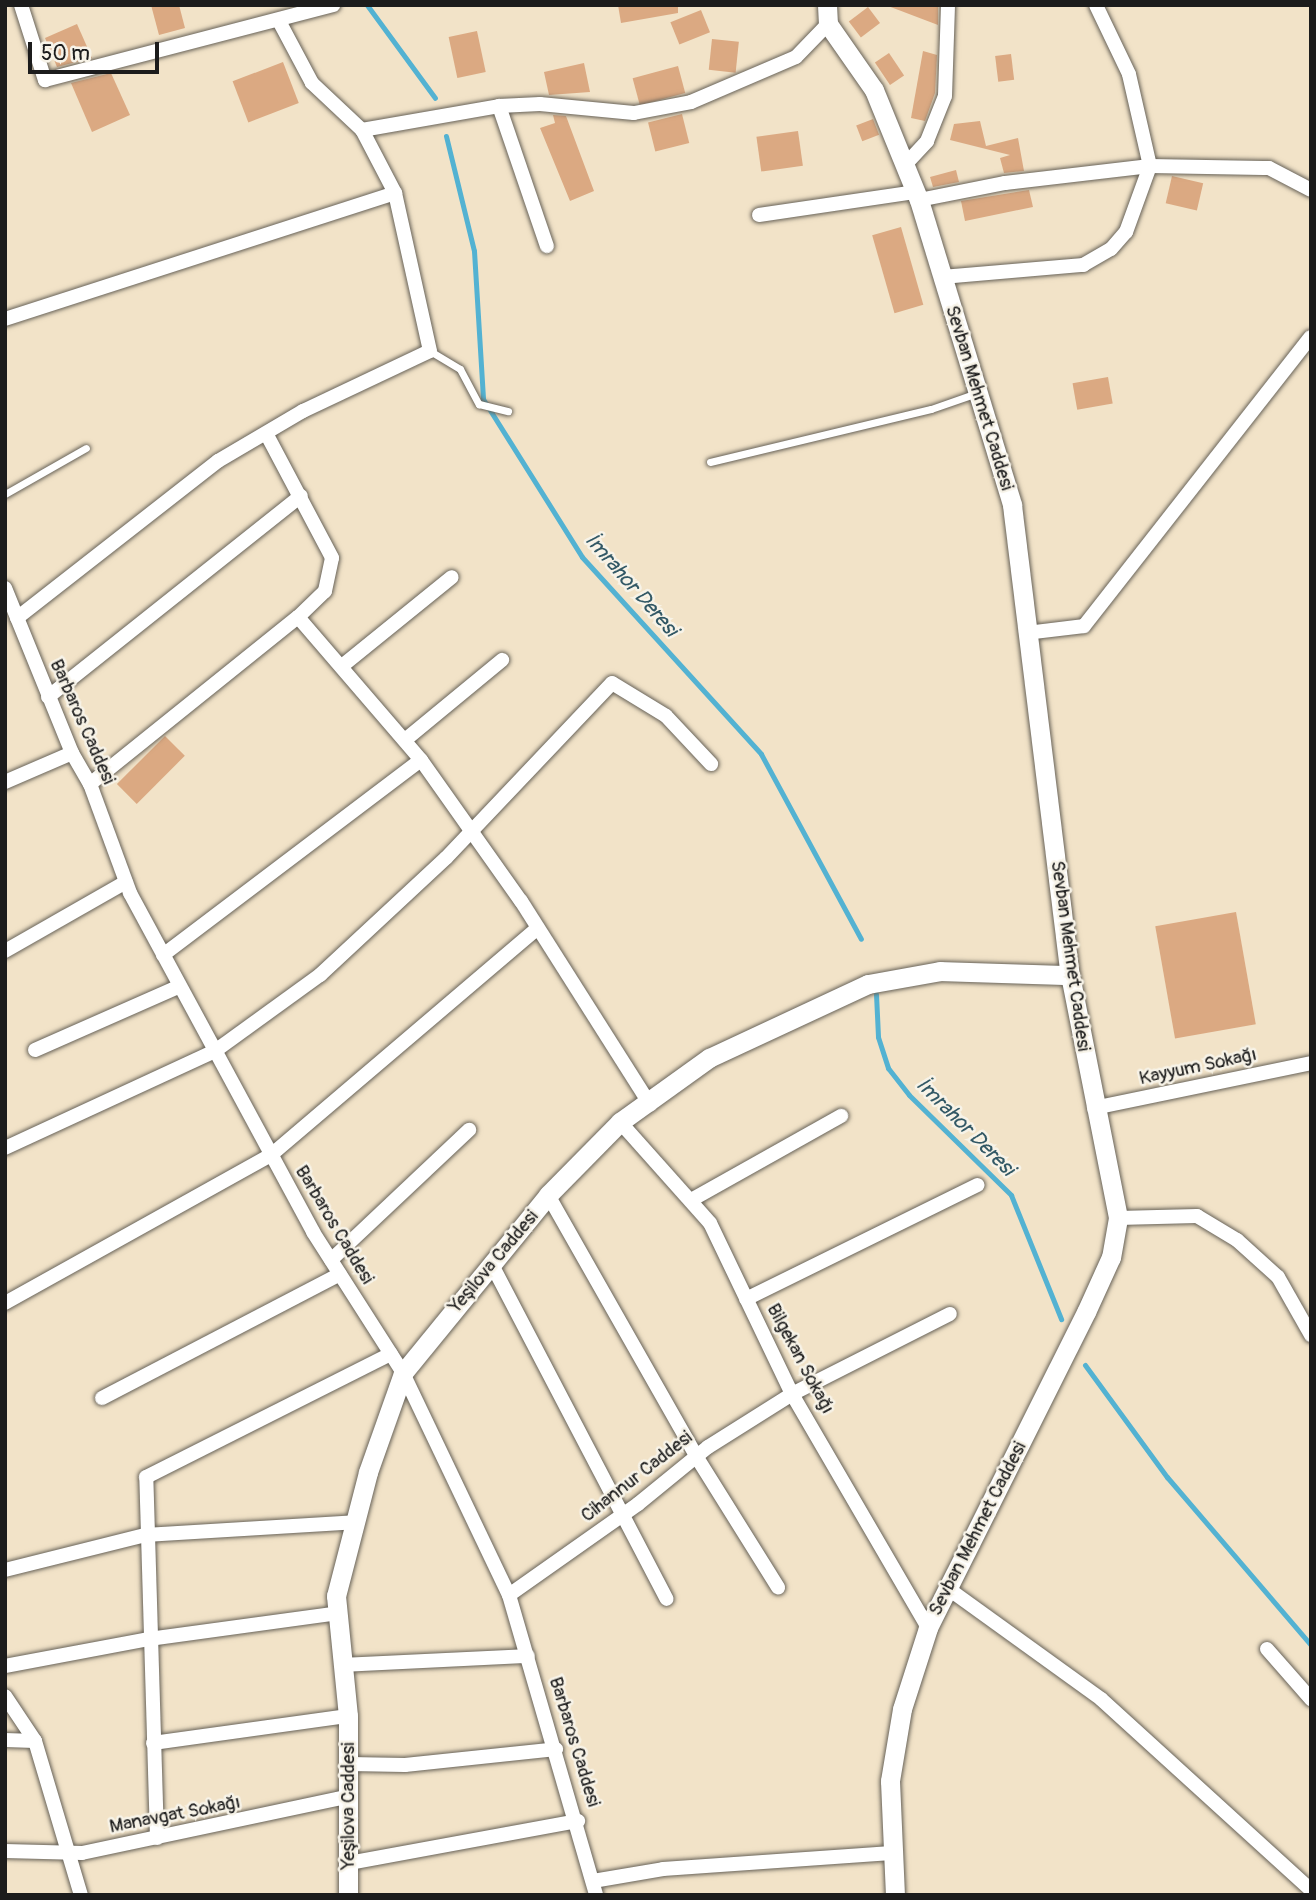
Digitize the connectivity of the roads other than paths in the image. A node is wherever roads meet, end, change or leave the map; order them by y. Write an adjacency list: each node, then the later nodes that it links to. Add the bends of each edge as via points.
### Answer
1 (21, 5): 6 (street, via 45,80)
2 (333, 5): 6 (street)
3 (948, 5): 9 (street, via 945,96 927,141)
4 (1096, 5): 10 (street, via 1129,74)
5 (828, 15): 7 (street, via 796,57 691,102 634,113 540,104); 9 (main road, Sevban Mehmet Caddesi, via 874,90)
6 (279, 21): 8 (street, via 312,83)
7 (499, 106): 8 (street); 15 (street)
8 (362, 130): 12 (street)
9 (904, 166): 13 (main road, Sevban Mehmet Caddesi)
10 (1150, 166): 11 (street, via 1269,168); 13 (street); 16 (street, via 1126,232 1093,261)
11 (1311, 190)
12 (395, 193): 17 (street); 19 (street)
13 (916, 196): 14 (street); 16 (main road, Sevban Mehmet Caddesi)
14 (759, 215)
15 (547, 246)
16 (942, 277): 20 (main road, Sevban Mehmet Caddesi)
17 (5, 319)
18 (1310, 340): 31 (street, via 1083,626)
19 (430, 351): 21 (lane, via 460,369 471,395 483,407); 22 (street, via 303,411)
20 (978, 393): 24 (lane, via 931,409); 31 (main road, Sevban Mehmet Caddesi, via 1012,505)
21 (508, 411)
22 (267, 435): 26 (street); 30 (street, via 218,461)
23 (86, 448): 25 (lane)
24 (710, 462)
25 (5, 494)
26 (301, 496): 29 (street, via 332,558 325,591); 34 (street)
27 (452, 577): 33 (street)
28 (5, 588): 30 (street, Barbaros Caddesi)
29 (298, 617): 33 (street); 40 (street)
30 (17, 618): 34 (street, Barbaros Caddesi)
31 (1027, 633): 46 (main road, Sevban Mehmet Caddesi)
32 (502, 660): 35 (street)
33 (342, 666): 35 (street)
34 (48, 696): 36 (street, Barbaros Caddesi)
35 (405, 740): 37 (street)
36 (72, 753): 39 (street); 40 (street, Barbaros Caddesi)
37 (421, 760): 41 (street); 45 (street)
38 (711, 764): 41 (street, via 666,716 612,683)
39 (5, 782)
40 (90, 784): 42 (street, Barbaros Caddesi)
41 (471, 832): 43 (street); 49 (street, via 320,975)
42 (125, 881): 44 (street); 45 (street, Barbaros Caddesi)
43 (538, 928): 51 (street); 57 (street)
44 (5, 951)
45 (163, 954): 47 (street, Barbaros Caddesi)
46 (1070, 975): 51 (main road, Yeşilova Caddesi, via 940,971 868,984 709,1058); 52 (main road, Sevban Mehmet Caddesi)
47 (180, 986): 48 (street); 49 (street, Barbaros Caddesi)
48 (35, 1050)
49 (215, 1051): 56 (street); 57 (street, Barbaros Caddesi)
50 (1311, 1063): 52 (street, Kayyum Sokağı)
51 (650, 1104): 54 (main road, Yeşilova Caddesi)
52 (1094, 1108): 61 (main road, Sevban Mehmet Caddesi)
53 (841, 1116): 60 (street)
54 (620, 1122): 59 (main road, Yeşilova Caddesi); 60 (street, Bilgekan Sokağı)
55 (469, 1130): 62 (street)
56 (5, 1147)
57 (271, 1155): 62 (street, Barbaros Caddesi); 66 (street)
58 (978, 1185): 65 (street)
59 (548, 1195): 63 (main road, Yeşilova Caddesi); 73 (street)
60 (694, 1199): 65 (street, Bilgekan Sokağı)
61 (1118, 1218): 68 (street, via 1197,1216 1227,1234 1278,1277); 79 (main road, Sevban Mehmet Caddesi, via 1111,1257)
62 (331, 1260): 64 (street, Barbaros Caddesi)
63 (491, 1263): 70 (main road, Yeşilova Caddesi); 74 (street)
64 (340, 1274): 69 (street, Barbaros Caddesi); 72 (street)
65 (747, 1299): 71 (street, Bilgekan Sokağı)
66 (5, 1303)
67 (950, 1314): 71 (street, Cihannur Caddesi)
68 (1311, 1335)
69 (391, 1354): 70 (street, Barbaros Caddesi); 76 (street, via 146,1477)
70 (403, 1373): 75 (main road, Yeşilova Caddesi); 80 (street, Barbaros Caddesi)
71 (792, 1394): 73 (street, Cihannur Caddesi); 83 (street, Bilgekan Sokağı)
72 (102, 1398)
73 (696, 1456): 74 (street, Cihannur Caddesi); 78 (street)
74 (622, 1515): 80 (street, Cihannur Caddesi); 81 (street)
75 (355, 1522): 76 (street); 82 (main road, Yeşilova Caddesi, via 336,1595)
76 (145, 1535): 77 (street); 84 (street)
77 (5, 1570)
78 (778, 1587)
79 (950, 1590): 83 (main road, Sevban Mehmet Caddesi); 105 (street, via 1101,1699)
80 (509, 1595): 86 (street, Barbaros Caddesi)
81 (667, 1598)
82 (338, 1613): 84 (street); 87 (main road, Yeşilova Caddesi)
83 (928, 1628): 102 (main road, Sevban Mehmet Caddesi, via 902,1709 890,1781)
84 (149, 1639): 88 (street); 94 (street)
85 (1267, 1649): 90 (street)
86 (528, 1656): 87 (street); 95 (street, Barbaros Caddesi)
87 (343, 1665): 91 (main road, Yeşilova Caddesi)
88 (5, 1666)
89 (5, 1696): 93 (street)
90 (1311, 1699)
91 (348, 1716): 94 (street); 96 (main road, Yeşilova Caddesi)
92 (5, 1740): 93 (street)
93 (36, 1741): 101 (street)
94 (153, 1743): 99 (street)
95 (556, 1749): 96 (street, via 405,1765); 98 (street, Barbaros Caddesi)
96 (349, 1764): 97 (main road, Yeşilova Caddesi)
97 (349, 1796): 99 (street, Manavgat Sokağı); 103 (main road, Yeşilova Caddesi)
98 (578, 1821): 103 (street); 104 (street, Barbaros Caddesi)
99 (157, 1838): 101 (street, Manavgat Sokağı)
100 (5, 1851): 101 (street, Manavgat Sokağı)
101 (70, 1853): 106 (street)
102 (891, 1853): 104 (street, via 663,1869); 108 (main road, Sevban Mehmet Caddesi)
103 (349, 1863): 107 (main road, Yeşilova Caddesi)
104 (595, 1888)
105 (1311, 1890)
106 (81, 1895)
107 (348, 1895)
108 (895, 1895)

